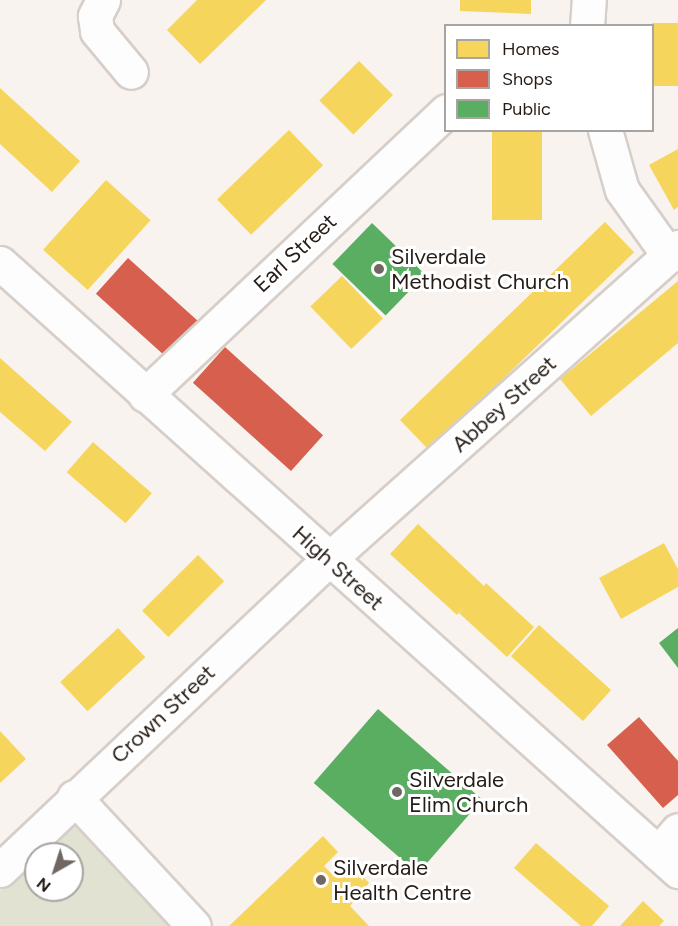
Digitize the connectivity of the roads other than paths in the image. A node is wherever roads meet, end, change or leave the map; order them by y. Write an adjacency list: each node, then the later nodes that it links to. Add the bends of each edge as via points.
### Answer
1 (102, 0): 4 (street, via 95,16 98,31)
2 (589, 0): 3 (street)
3 (587, 24)
4 (131, 72)
5 (444, 113): 9 (street, Earl Street)
6 (606, 132): 7 (street, via 622,190)
7 (674, 251): 10 (street, Abbey Street)
8 (0, 263): 9 (street, High Street)
9 (145, 395): 10 (street, High Street)
10 (328, 560): 11 (street, Crown Street); 12 (street, High Street)
11 (74, 797): 13 (street, Crown Street); 14 (street)
12 (671, 851)
13 (0, 870)
14 (194, 926)

